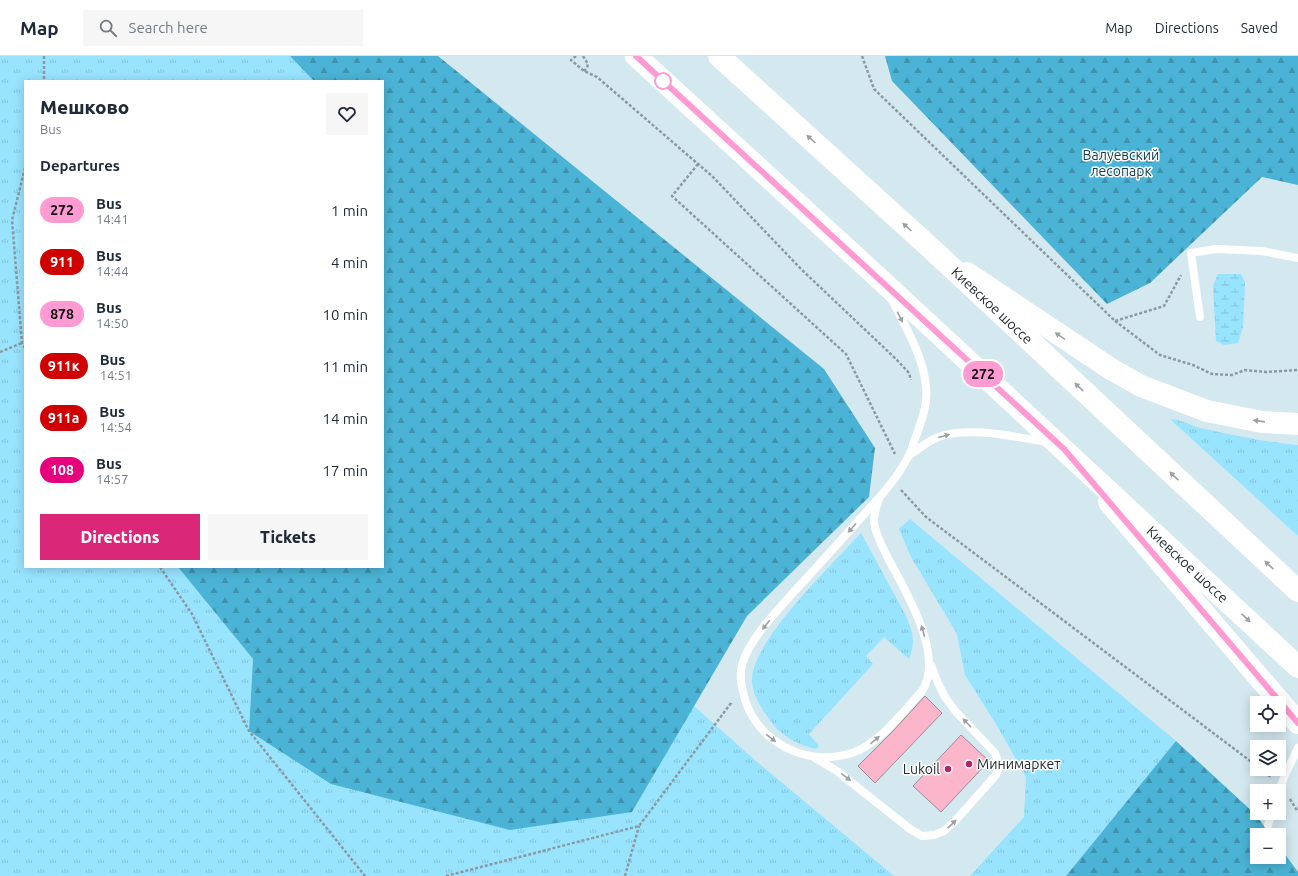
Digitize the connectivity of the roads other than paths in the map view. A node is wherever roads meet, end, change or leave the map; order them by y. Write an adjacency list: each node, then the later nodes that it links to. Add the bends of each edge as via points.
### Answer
1 (636, 56): 5 (main road, Киевское шоссе)
2 (719, 56): 3 (main road, Киевское шоссе, one-way to 2)
3 (936, 253): 7 (main road, one-way to 3, via 1262,422 1207,411 1141,386 1111,370); 11 (main road, Киевское шоссе, one-way to 3)
4 (1298, 258): 6 (lane, via 1262,251 1216,249 1191,253)
5 (883, 282): 8 (main road, Киевское шоссе); 9 (lane, one-way to 9, via 914,345 924,374 924,414)
6 (1200, 317)
7 (1298, 424)
8 (1061, 446): 9 (lane, one-way to 8, via 936,438 962,433 985,433); 13 (main road, Киевское шоссе, one-way to 13); 14 (main road)
9 (910, 455): 10 (lane)
10 (879, 499): 12 (lane, one-way to 10, via 915,611 878,537 874,522); 16 (lane, one-way to 16, via 777,611 750,646 742,663 740,672 745,698 750,713 760,728 783,746)
11 (1298, 591)
12 (929, 659): 16 (lane, one-way to 12, via 826,758 853,753 882,734 926,685); 16 (lane, one-way to 12, via 837,771 922,836 944,831 996,775 998,762 994,753 945,697)
13 (1298, 667)
14 (1298, 723)
15 (1298, 748): 17 (lane)
16 (812, 757)
17 (1282, 784)
18 (1270, 820): 19 (lane)
19 (1268, 825)

